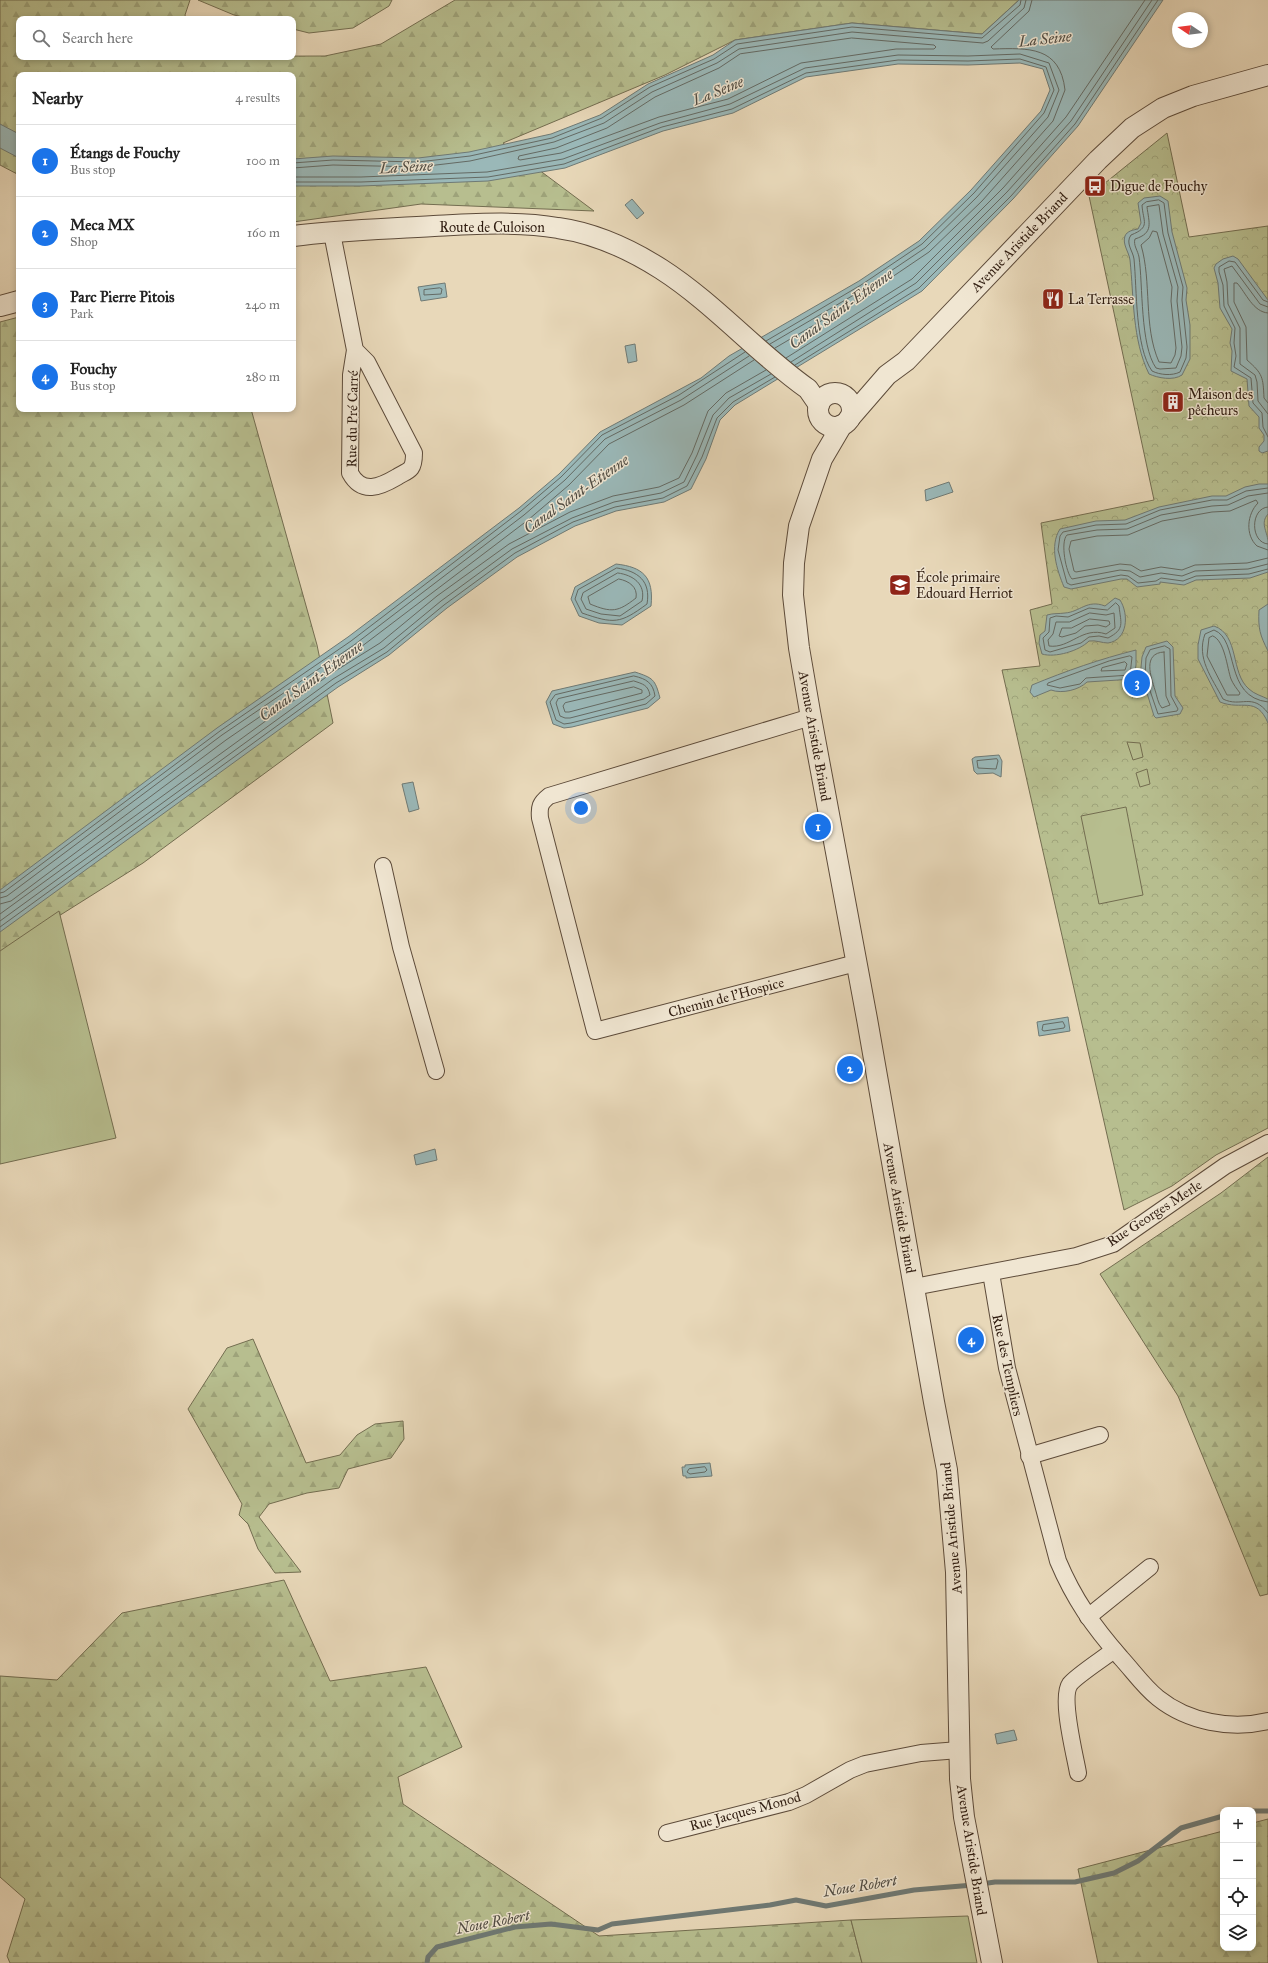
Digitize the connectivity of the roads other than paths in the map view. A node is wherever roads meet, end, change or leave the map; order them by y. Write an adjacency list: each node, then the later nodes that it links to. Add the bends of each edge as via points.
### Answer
1 (1268, 75): 7 (street, Avenue Aristide Briand, via 1175,103 1132,128 1098,160 906,362)
2 (332, 233): 3 (street, Route de Culoison); 6 (street, Rue du Pré Carré); 8 (street, Route de Culoison, via 455,225 527,225 558,228 603,241 662,269)
3 (296, 236)
4 (16, 302): 5 (street)
5 (0, 306)
6 (355, 350): 6 (street, Rue du Pré Carré, via 351,375 350,473 355,481 375,488 411,468 414,453 367,362)
7 (887, 375): 8 (street, Avenue Aristide Briand); 8 (street, Avenue Aristide Briand)
8 (826, 404): 9 (street, Avenue Aristide Briand, via 822,459 799,526 794,563 793,595)
9 (811, 717): 11 (street, Avenue Aristide Briand); 11 (street, Chemin de l'Hospice, via 549,796 541,802 540,818 596,1031)
10 (383, 866): 12 (street, via 400,947)
11 (856, 963): 15 (street, Avenue Aristide Briand)
12 (436, 1071)
13 (1268, 1143): 14 (street, Rue Georges Merle, via 1225,1166 1113,1244 1076,1256)
14 (991, 1273): 15 (street, Rue Georges Merle); 17 (street, Rue des Templiers, via 1007,1368)
15 (914, 1287): 22 (street, Avenue Aristide Briand, via 947,1470 954,1526)
16 (1100, 1434): 17 (street)
17 (1029, 1456): 19 (street, Rue des Templiers, via 1058,1561 1070,1590)
18 (1150, 1568): 19 (street)
19 (1088, 1617): 20 (street, Rue des Templiers)
20 (1114, 1650): 21 (street, Rue des Templiers, via 1158,1698 1178,1711 1202,1720 1229,1725); 23 (street, via 1069,1685 1066,1697 1068,1719)
21 (1268, 1721)
22 (959, 1750): 24 (street, Rue Jacques Monod, via 865,1764 789,1802); 25 (street, Avenue Aristide Briand, via 964,1817)
23 (1078, 1773)
24 (667, 1833)
25 (992, 1963)

